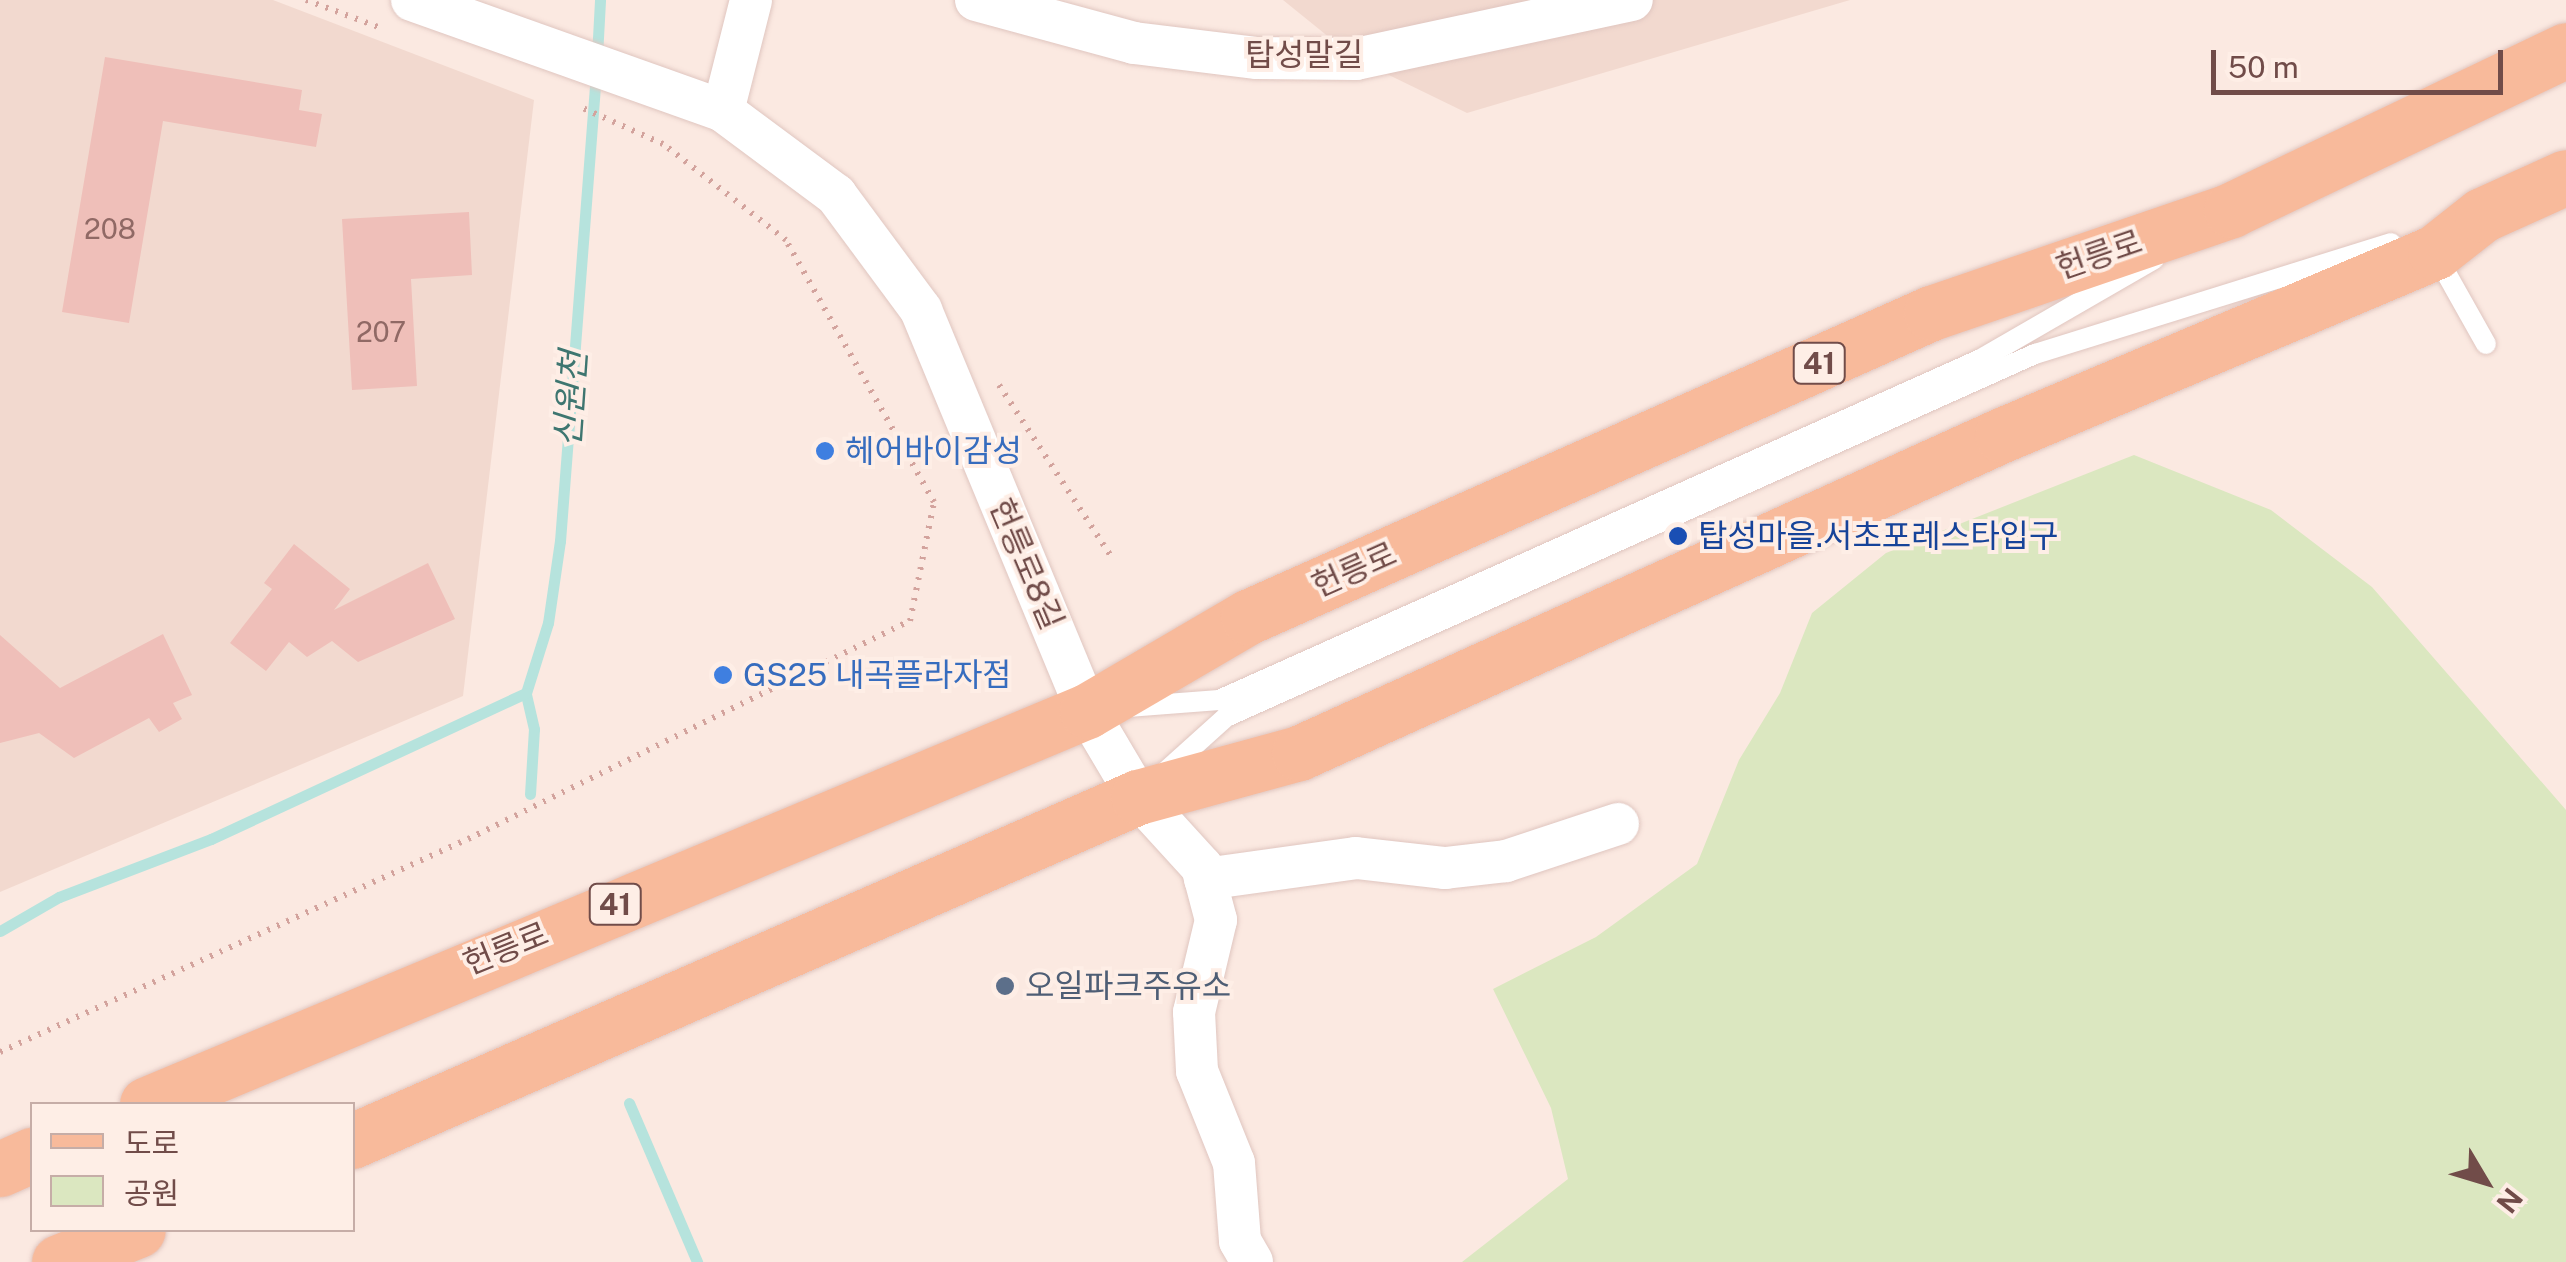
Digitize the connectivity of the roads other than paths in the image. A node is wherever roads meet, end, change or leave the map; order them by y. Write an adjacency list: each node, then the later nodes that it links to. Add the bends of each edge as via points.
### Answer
1 (412, 0): 6 (street, 헌릉로8길)
2 (751, 0): 6 (street)
3 (976, 0): 4 (street, 탑성말길, via 1134,43 1257,58 1356,59)
4 (1632, 0)
5 (2566, 50): 11 (main road, 헌릉로 / 41, via 2232,210 1932,313 1248,617)
6 (722, 111): 11 (street, 헌릉로8길, via 836,195 921,310)
7 (2566, 178): 8 (main road)
8 (2482, 215): 9 (main road); 12 (lane, via 2035,354 1226,717)
9 (2434, 252): 10 (lane); 12 (main road, via 2002,435 1299,753)
10 (2486, 344)
11 (1087, 710): 12 (street, 헌릉로8길); 15 (main road, 헌릉로 / 41)
12 (1138, 797): 14 (street, 헌릉로8길); 16 (main road)
13 (1618, 824): 14 (street, via 1506,861 1445,868 1356,858)
14 (1205, 878): 21 (street, via 1216,920 1194,1012 1197,1071 1234,1163 1240,1241)
15 (152, 1102)
16 (355, 1140)
17 (30, 1155): 18 (main road)
18 (0, 1169)
19 (133, 1232): 20 (main road)
20 (59, 1262)
21 (1252, 1262)

